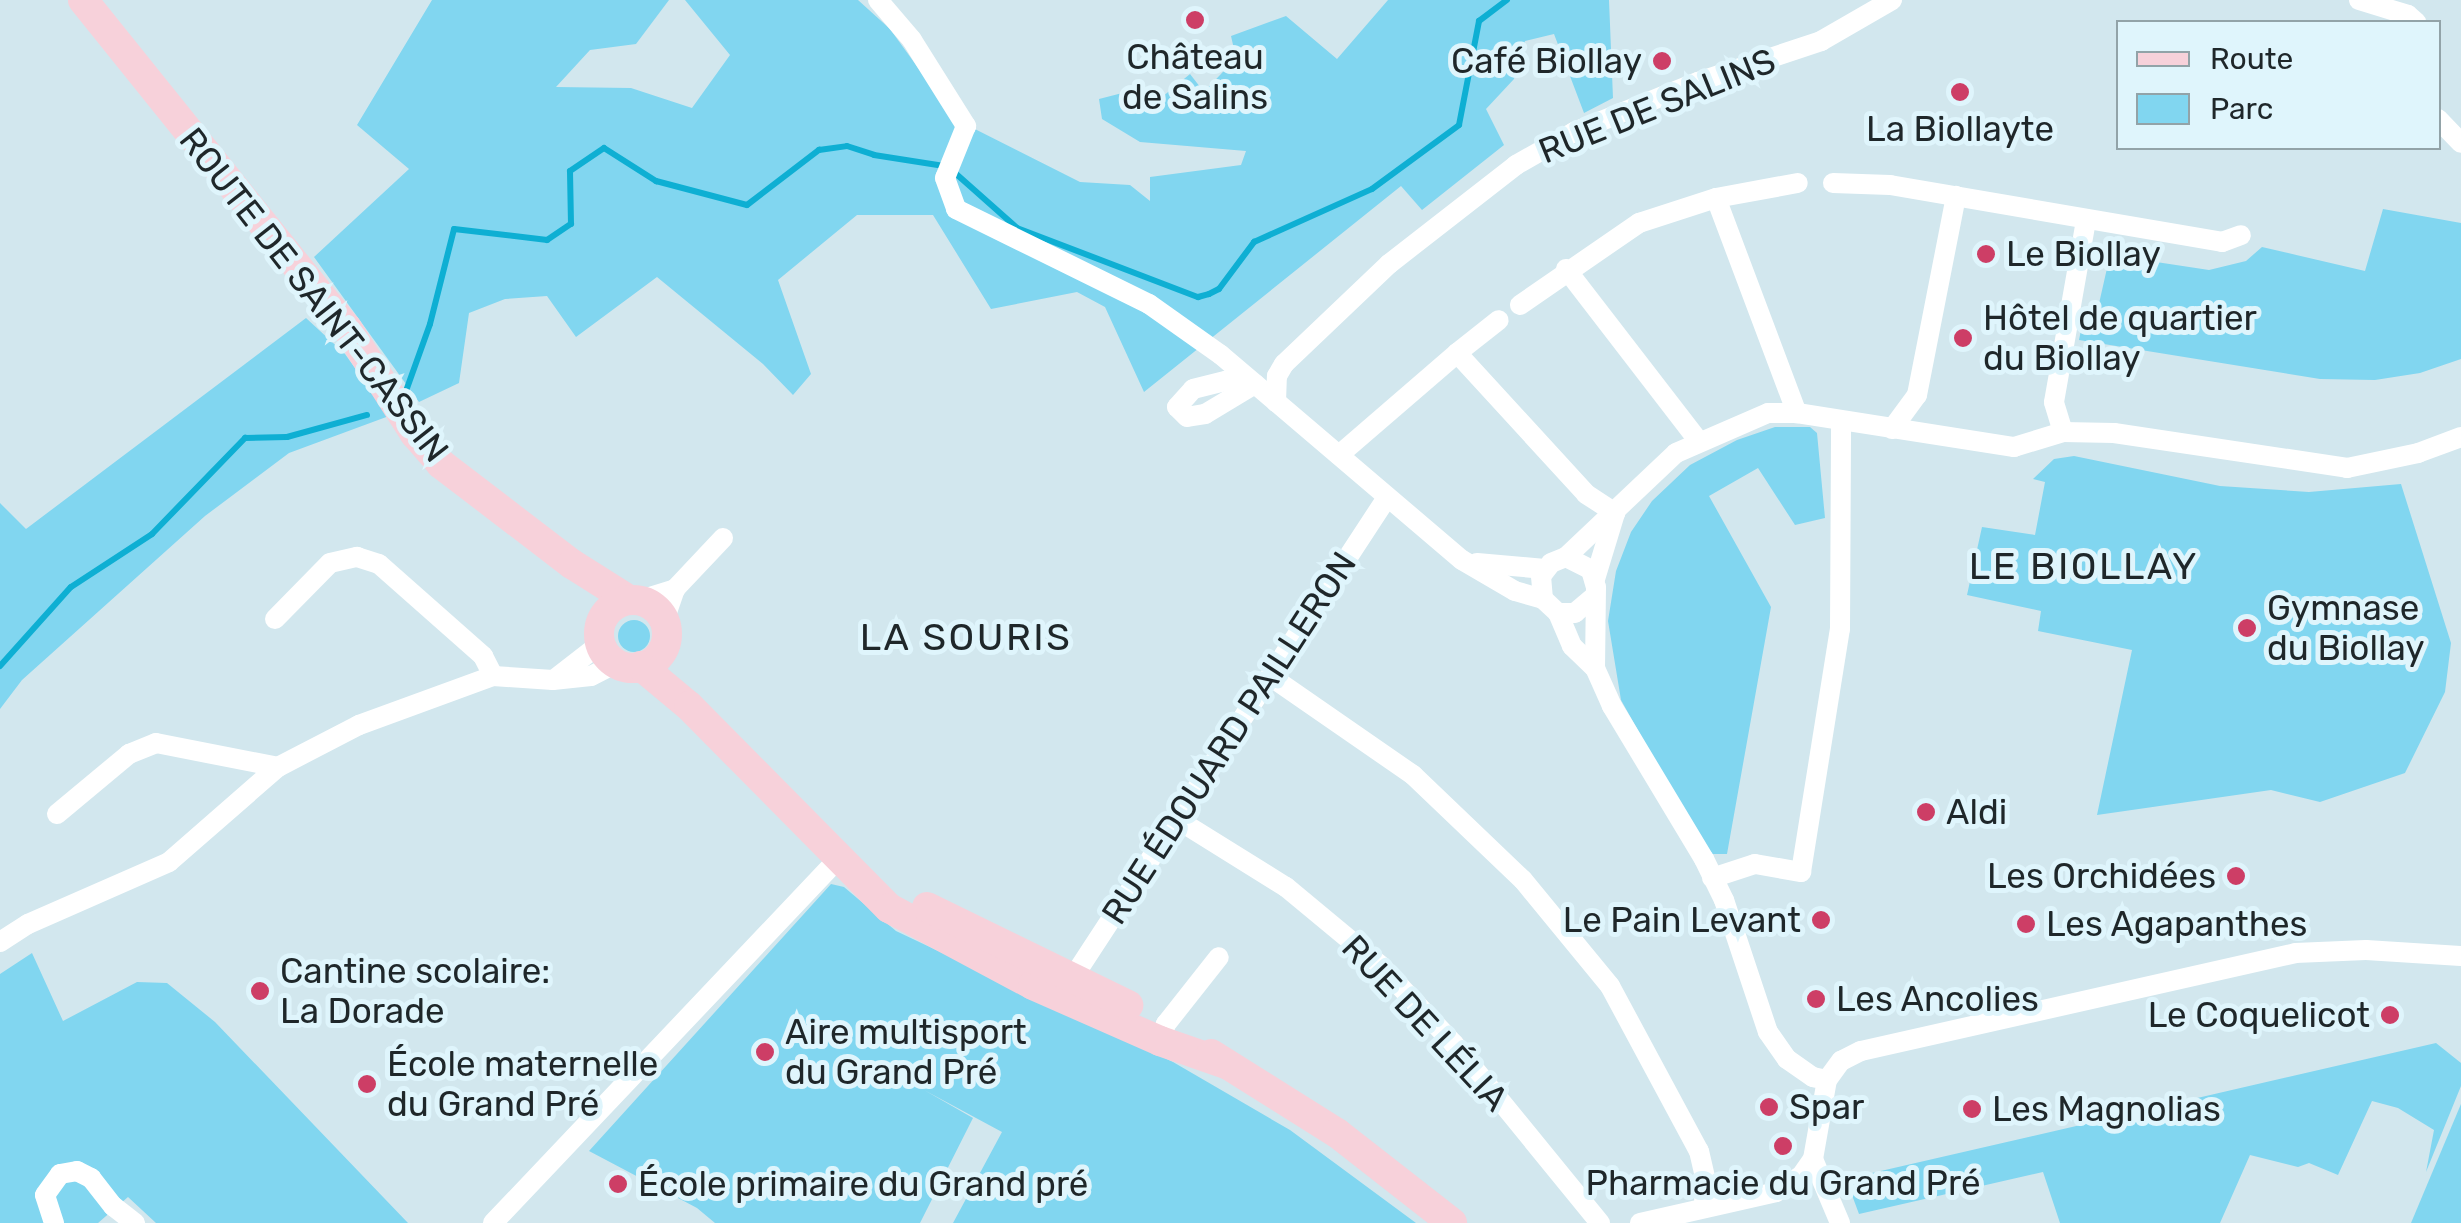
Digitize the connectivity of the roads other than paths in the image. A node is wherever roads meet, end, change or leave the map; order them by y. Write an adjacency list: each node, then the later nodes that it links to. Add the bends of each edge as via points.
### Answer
1 (878, 0): 18 (street, via 966,126 949,165 956,209 1149,304)
2 (1892, 0): 18 (street, RUE DE SALINS, via 1821,41 1592,125 1516,166 1389,264 1284,364)
3 (2358, 0): 5 (street)
4 (95, 4): 36 (street, ROUTE DE SAINT-CASSIN, via 189,136 346,328 415,434 441,464 572,564)
5 (2414, 20)
6 (2441, 122): 7 (street)
7 (2461, 143)
8 (1798, 183): 11 (street)
9 (1833, 184): 10 (street)
10 (1956, 196): 12 (street); 21 (street, via 1918,395)
11 (1716, 198): 14 (street, via 1639,223); 19 (street)
12 (2086, 221): 13 (street, via 2222,242); 22 (street, via 2054,402)
13 (2242, 235)
14 (1566, 269): 15 (street); 24 (street)
15 (1520, 304)
16 (1499, 320): 17 (street)
17 (1457, 353): 25 (street); 27 (street, via 1586,494)
18 (1276, 402): 25 (street)
19 (1797, 413): 20 (street); 24 (street, via 1768,413)
20 (1841, 422): 21 (street); 46 (street, via 1840,629 1801,872 1755,864)
21 (1892, 429): 22 (street, via 2014,447)
22 (2063, 432): 23 (street, via 2114,432 2346,468)
23 (2461, 437)
24 (1698, 442): 27 (street, via 1676,454)
25 (1339, 455): 26 (street)
26 (1386, 498): 30 (street); 40 (street, RUE ÉDOUARD PAILLERON)
27 (1615, 513): 29 (street); 32 (street)
28 (723, 538): 33 (street)
29 (1566, 558): 31 (street); 32 (street, via 1584,563)
30 (1462, 560): 31 (street); 34 (street)
31 (1545, 569): 34 (street, via 1540,584)
32 (1595, 587): 34 (street, via 1576,614); 38 (street)
33 (675, 589): 36 (street); 37 (street)
34 (1550, 606): 38 (street, via 1572,646)
35 (274, 619): 39 (street, via 330,563 357,557 379,564 483,656)
36 (622, 632): 37 (street, via 657,610); 37 (street, via 654,660); 39 (street, via 554,680); 41 (street, ROUTE DE SAINT-CASSIN)
37 (665, 633): 41 (street, ROUTE DE SAINT-CASSIN)
38 (1595, 668): 46 (street)
39 (493, 676): 42 (street, via 359,725)
40 (1270, 676): 44 (street, RUE ÉDOUARD PAILLERON); 56 (street, via 1413,775 1523,880 1610,986 1700,1151)
41 (689, 706): 45 (street, ROUTE DE SAINT-CASSIN)
42 (278, 767): 43 (street, via 156,743 129,754); 48 (street, via 169,862)
43 (57, 814)
44 (1175, 818): 52 (street, RUE ÉDOUARD PAILLERON); 61 (street, RUE DE LÉLIA, via 1286,887 1380,965 1454,1044)
45 (840, 858): 47 (street, ROUTE DE SAINT-CASSIN); 59 (street)
46 (1712, 878): 54 (street, via 1768,1032 1787,1059)
47 (873, 886): 49 (street, ROUTE DE SAINT-CASSIN, via 890,908); 52 (street, ROUTE DE SAINT-CASSIN)
48 (0, 942)
49 (963, 949): 52 (street, ROUTE DE SAINT-CASSIN, via 981,948 1067,988); 53 (street, ROUTE DE SAINT-CASSIN)
50 (2461, 956): 54 (street, via 2295,953 1862,1052 1842,1061)
51 (1220, 957): 53 (street)
52 (1072, 978): 53 (street, ROUTE DE SAINT-CASSIN)
53 (1163, 1032): 60 (street, ROUTE DE SAINT-CASSIN, via 1337,1133)
54 (1828, 1080): 55 (street)
55 (1813, 1159): 56 (street, via 1802,1176 1776,1192); 63 (street)
56 (1704, 1208): 62 (street)
57 (54, 1223): 58 (street, via 45,1195 60,1174 76,1171)
58 (134, 1223)
59 (493, 1223)
60 (1452, 1223)
61 (1600, 1223)
62 (1640, 1223)
63 (1840, 1223)

